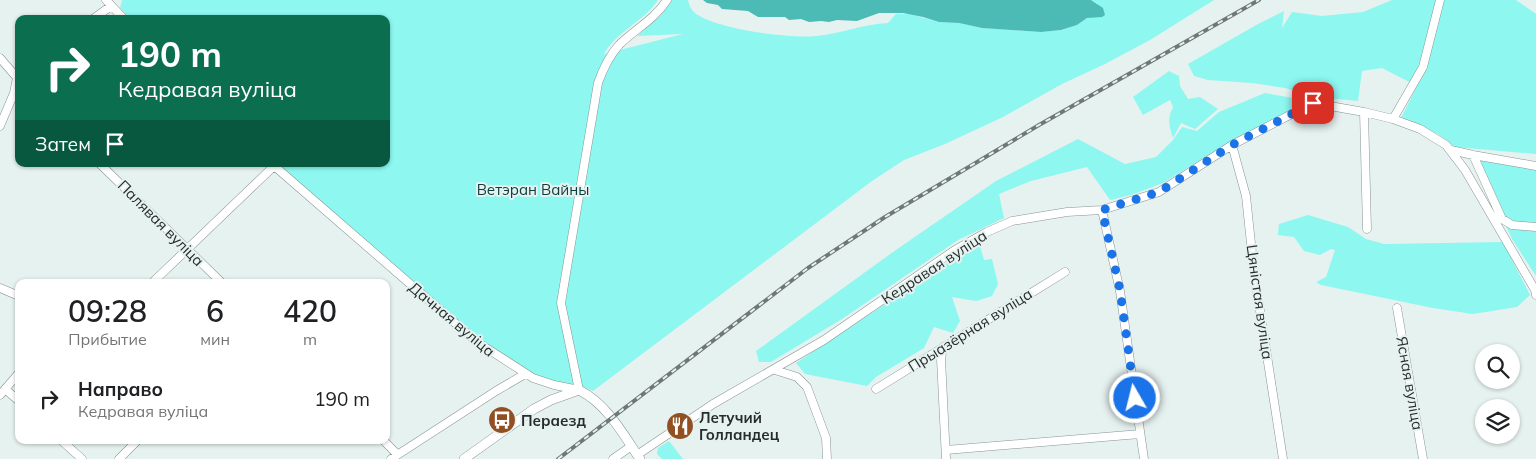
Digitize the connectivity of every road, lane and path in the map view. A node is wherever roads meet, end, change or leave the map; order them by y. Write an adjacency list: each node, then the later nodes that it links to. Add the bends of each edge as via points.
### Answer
1 (667, 0): 35 (street, via 648,22 618,46 598,83 561,304)
2 (1440, 0): 10 (street, via 1423,67)
3 (108, 3): 4 (street); 5 (street)
4 (97, 15)
5 (120, 15)
6 (0, 58): 7 (street)
7 (15, 75)
8 (15, 90): 11 (street)
9 (1364, 112): 10 (street, Кедравая вуліца); 12 (street, Кедравая вуліца, via 1313,103); 21 (street)
10 (1393, 119): 13 (street, Кедравая вуліца, via 1432,136)
11 (0, 126)
12 (1232, 145): 19 (street, Кедравая вуліца, via 1159,192); 53 (street, Цяністая вуліца, via 1246,196 1254,272)
13 (1451, 150): 14 (street); 28 (street)
14 (1473, 155): 15 (street); 20 (street, via 1502,219 1512,225)
15 (1536, 166)
16 (103, 167): 22 (street, Палявая вуліца)
17 (271, 167): 22 (street)
18 (275, 167): 32 (street, Дачная вуліца, via 477,342)
19 (1102, 210): 31 (street, Кедравая вуліца, via 1012,221 987,232); 38 (street, via 1120,290)
20 (1536, 227)
21 (1367, 229)
22 (186, 249): 24 (street); 25 (street, Палявая вуліца)
23 (1065, 272): 30 (street, Прыазёрная вуліца)
24 (156, 279)
25 (218, 279)
26 (0, 288): 27 (street)
27 (15, 294)
28 (1536, 295)
29 (1397, 308): 54 (street, Ясная вуліца)
30 (943, 347): 34 (street, Прыазёрная вуліца); 43 (street, via 940,359)
31 (774, 370): 45 (street, Кедравая вуліца, via 713,404); 50 (street, via 797,376 807,387 826,438)
32 (525, 374): 35 (street, Дачная вуліца); 44 (street)
33 (15, 378): 36 (street)
34 (876, 389)
35 (579, 390): 42 (main road, via 599,402); 48 (main road, via 534,409)
36 (3, 392): 37 (street)
37 (15, 399)
38 (1140, 434): 43 (street); 52 (street)
39 (65, 444): 46 (street)
40 (134, 444): 47 (street)
41 (386, 444): 44 (street)
42 (630, 447): 45 (main road); 49 (street)
43 (946, 450): 51 (street)
44 (394, 456)
45 (638, 457)
46 (82, 459)
47 (119, 459)
48 (464, 459)
49 (613, 459)
50 (827, 459)
51 (946, 459)
52 (1144, 459)
53 (1283, 459)
54 (1423, 459)

